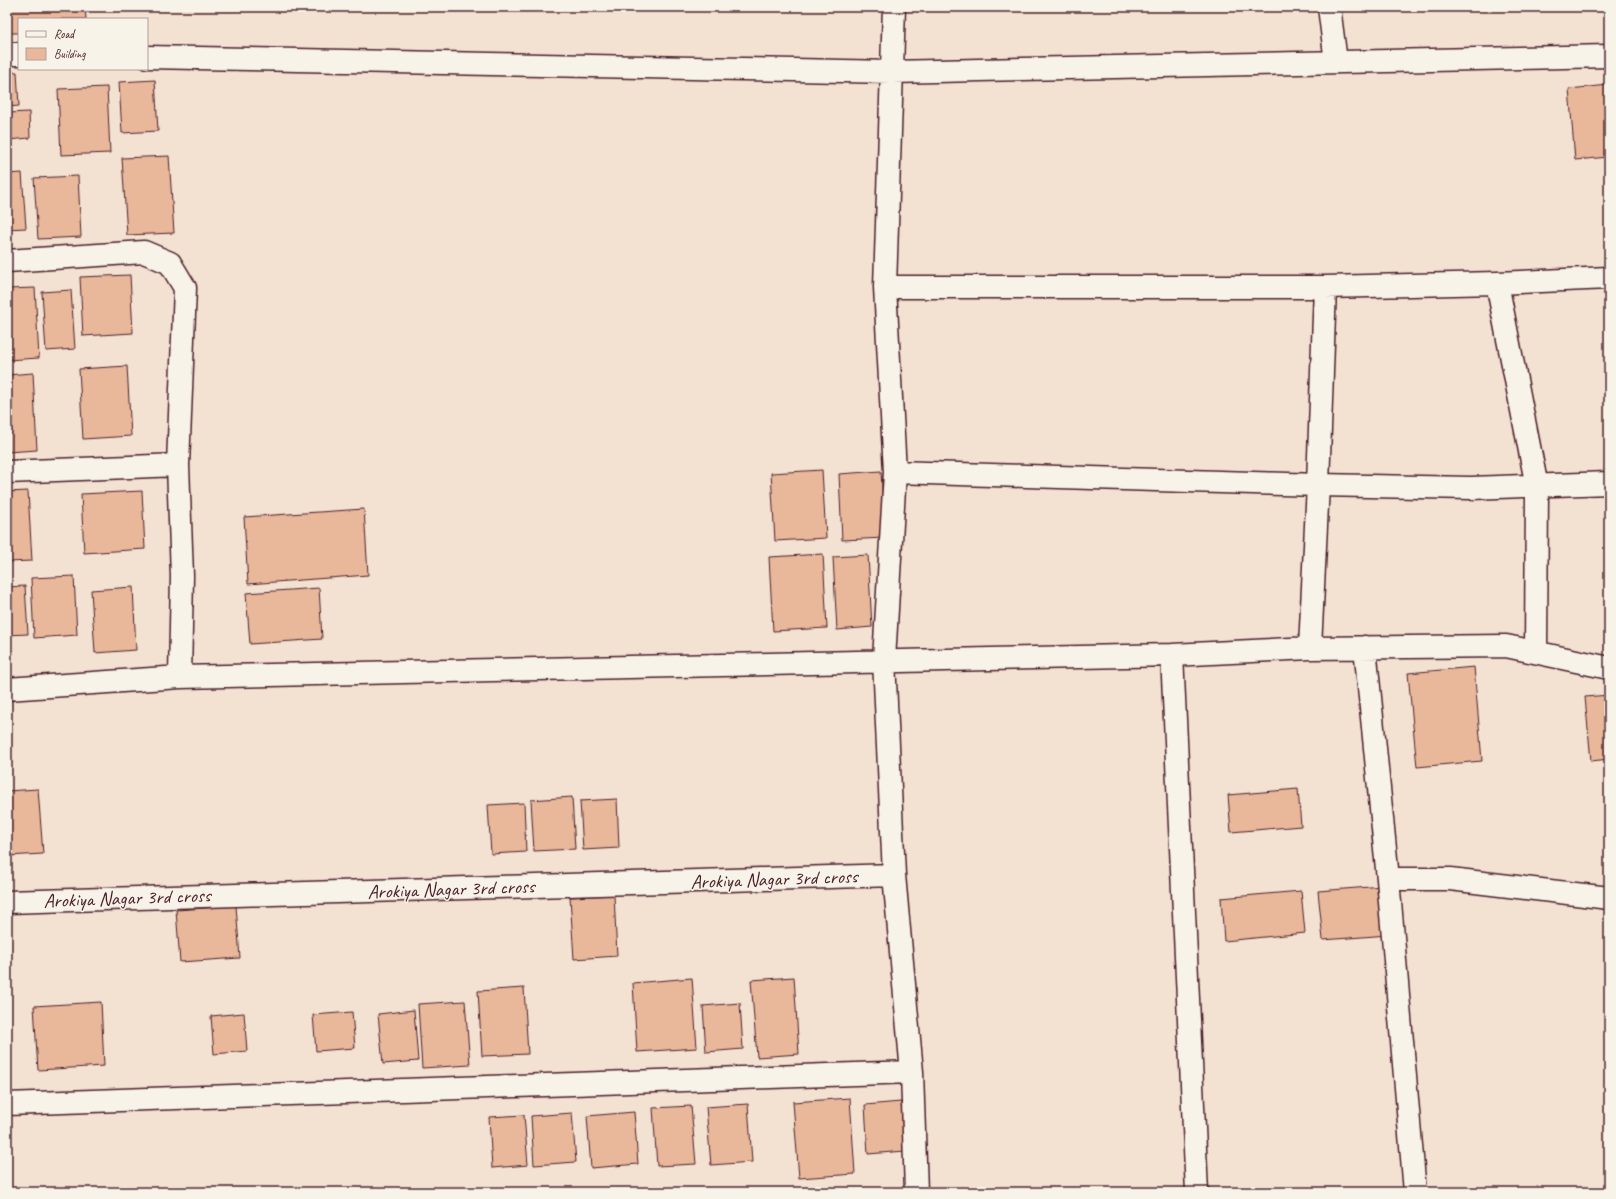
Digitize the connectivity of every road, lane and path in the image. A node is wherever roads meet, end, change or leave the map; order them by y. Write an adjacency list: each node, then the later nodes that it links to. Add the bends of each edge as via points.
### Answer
1 (894, 7): 8 (street)
2 (1329, 7): 7 (street)
3 (7, 54): 4 (street)
4 (18, 54)
5 (1609, 56): 7 (street)
6 (148, 57): 8 (street)
7 (1336, 62): 8 (street)
8 (892, 72): 12 (street)
9 (7, 261): 14 (street, via 144,252 170,263 184,288)
10 (1609, 278): 11 (street)
11 (1497, 283): 13 (street); 19 (street)
12 (885, 287): 13 (street); 16 (street)
13 (1325, 287): 18 (street)
14 (178, 465): 15 (street); 26 (street, via 182,576)
15 (7, 472)
16 (895, 472): 18 (street); 24 (street)
17 (1609, 483): 19 (street)
18 (1318, 485): 19 (street); 21 (street)
19 (1537, 487): 22 (street)
20 (1366, 647): 21 (street); 22 (street, via 1506,646); 29 (street)
21 (1310, 648): 23 (street)
22 (1536, 652): 25 (street)
23 (1172, 655): 24 (street); 35 (street)
24 (884, 660): 26 (street); 28 (street)
25 (1609, 668)
26 (180, 677): 27 (street)
27 (7, 689)
28 (894, 875): 31 (street, Arokiya Nagar 3rd cross); 32 (street)
29 (1388, 880): 30 (street, via 1450,879); 36 (street)
30 (1609, 898)
31 (7, 902)
32 (912, 1072): 33 (street); 34 (street)
33 (7, 1104)
34 (916, 1192)
35 (1197, 1192)
36 (1415, 1192)

